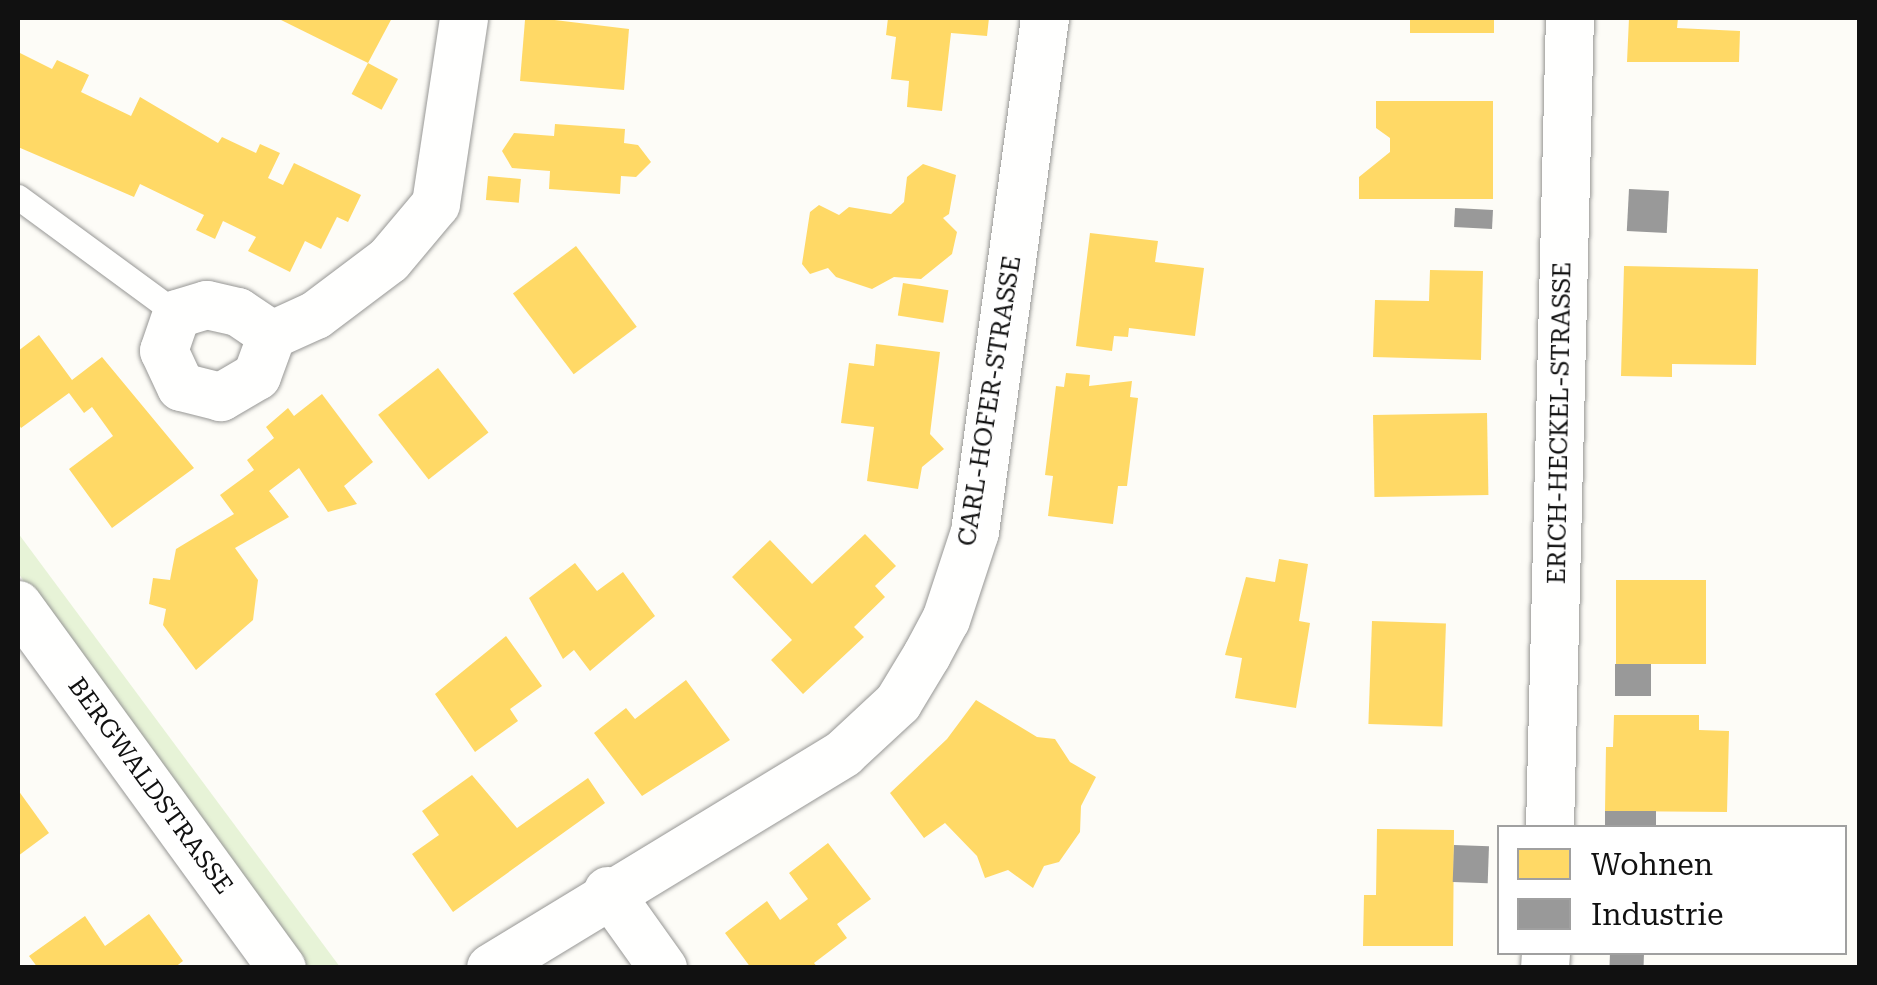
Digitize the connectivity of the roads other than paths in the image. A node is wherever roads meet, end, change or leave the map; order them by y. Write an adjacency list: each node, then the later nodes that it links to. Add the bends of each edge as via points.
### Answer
1 (464, 18): 6 (street, via 436,204 389,260 316,315)
2 (1045, 18): 9 (street, CARL-HOFER-STRASSE, via 975,532 946,620 898,703 844,753)
3 (1570, 18): 8 (street, ERICH-HECKEL-STRASSE)
4 (18, 196): 5 (lane)
5 (177, 314): 6 (street, via 223,306); 6 (street, via 164,352 167,366 182,387 202,398 239,390 257,376)
6 (272, 335)
7 (18, 605): 10 (street, BERGWALDSTRASSE)
8 (1550, 825)
9 (608, 890): 11 (street, CARL-HOFER-STRASSE); 12 (street)
10 (282, 968)
11 (491, 968)
12 (663, 968)

